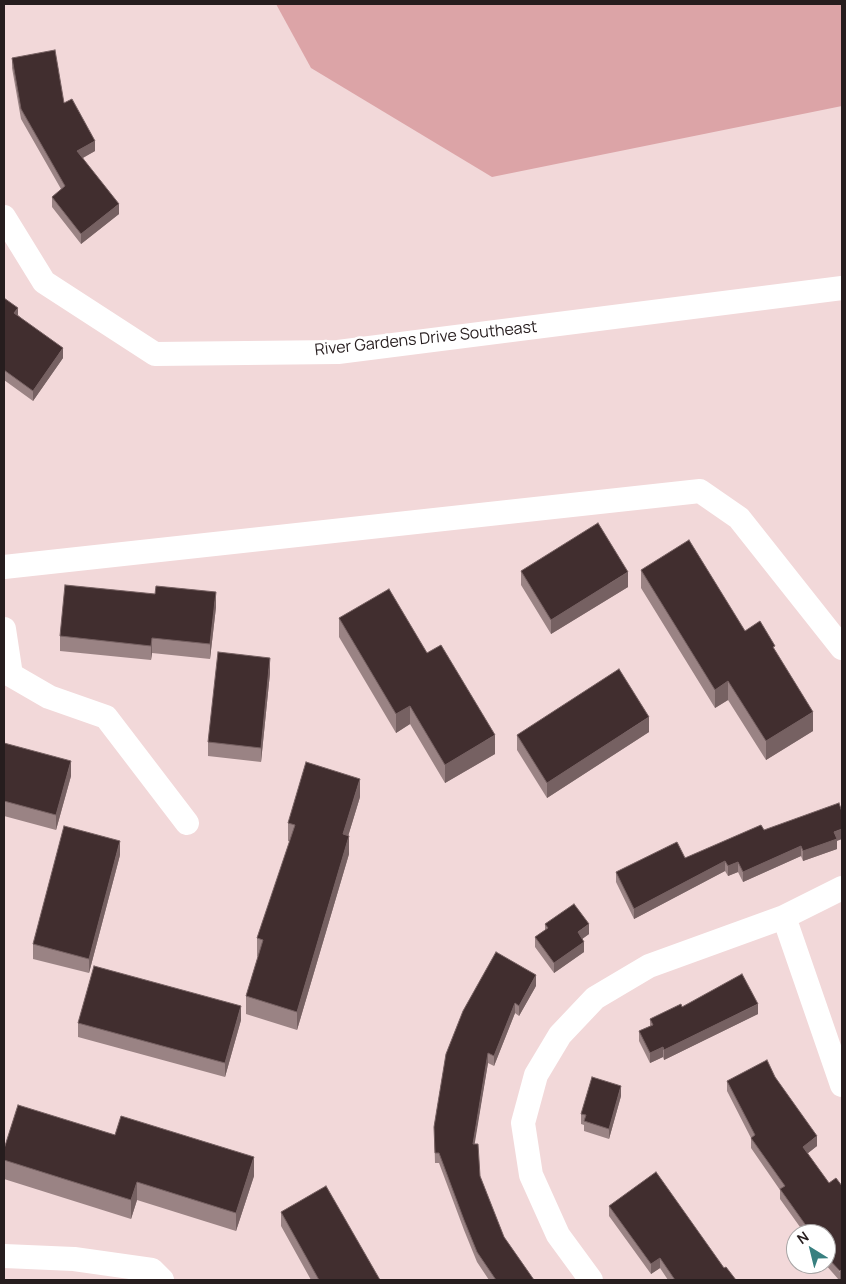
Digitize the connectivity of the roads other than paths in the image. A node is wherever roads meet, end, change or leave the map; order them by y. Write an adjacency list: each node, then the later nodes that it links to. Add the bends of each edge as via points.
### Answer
1 (4, 218): 2 (street, River Gardens Drive Southeast, via 44,282 155,354 338,352)
2 (842, 288)
3 (4, 567): 5 (street, via 700,491 738,518)
4 (4, 629): 6 (street, via 11,675 49,696 106,717)
5 (842, 648)
6 (187, 823)
7 (842, 888): 8 (street)
8 (784, 917): 9 (street); 12 (street, via 649,966 595,998 560,1035 536,1075 523,1123 531,1175 558,1235)
9 (842, 1085)
10 (4, 1256): 11 (street, via 74,1259 152,1270)
11 (162, 1280)
12 (591, 1280)

